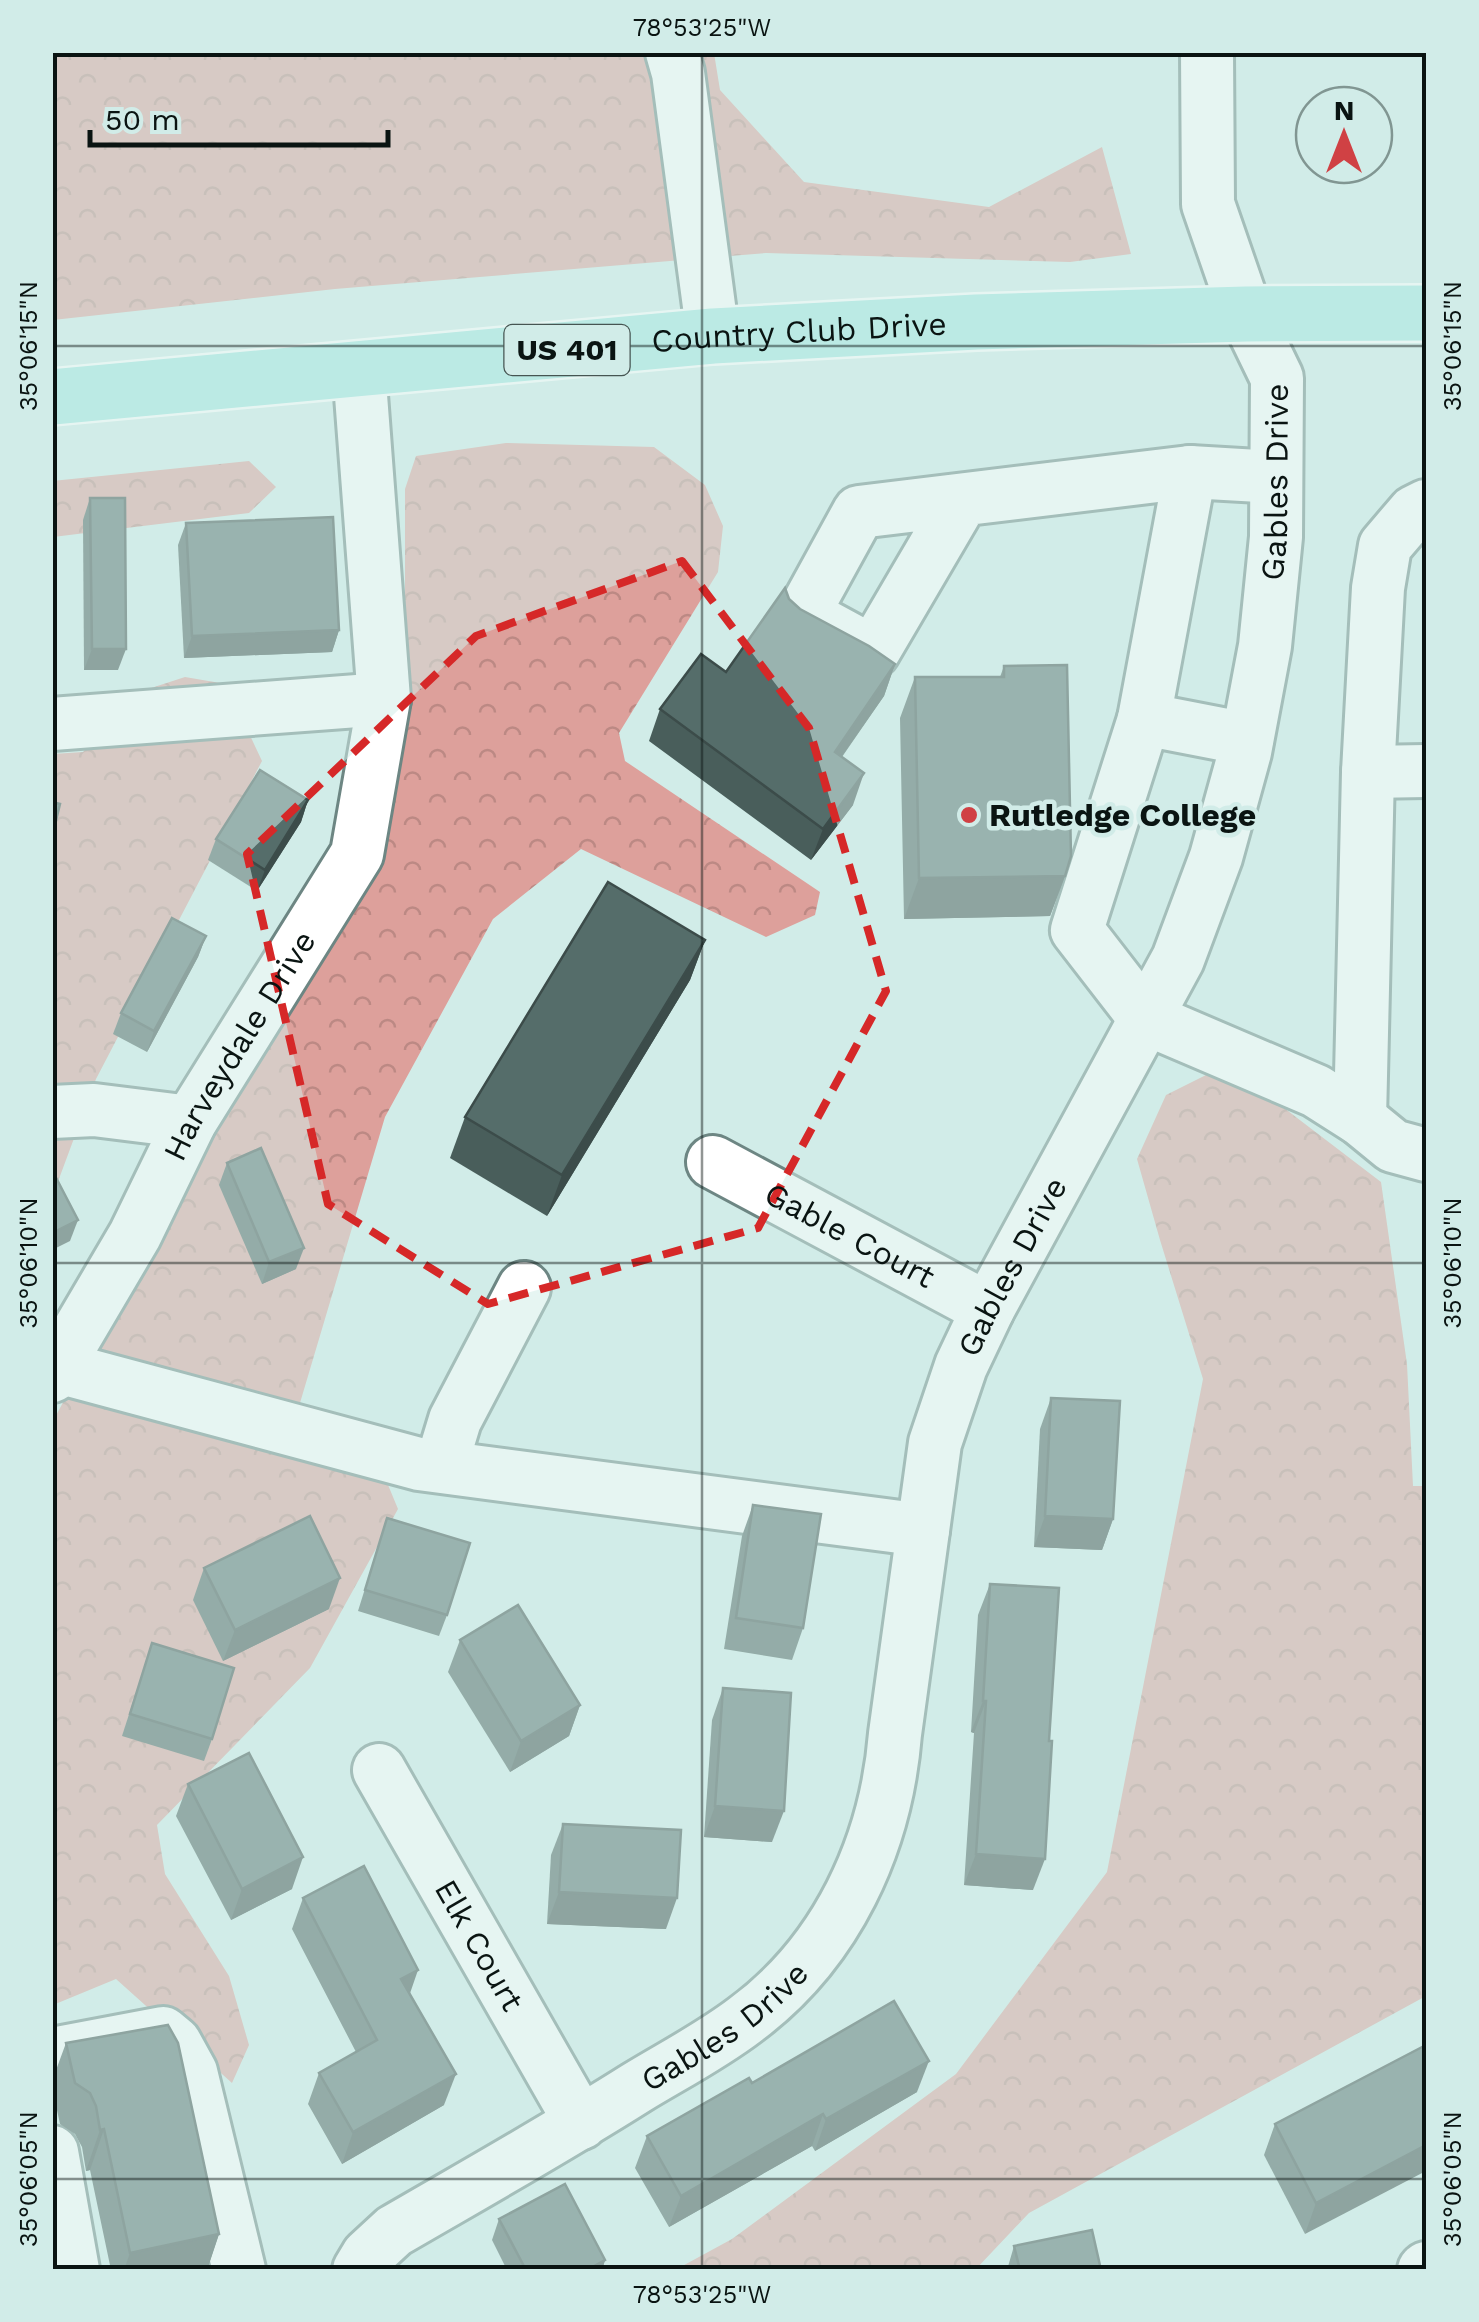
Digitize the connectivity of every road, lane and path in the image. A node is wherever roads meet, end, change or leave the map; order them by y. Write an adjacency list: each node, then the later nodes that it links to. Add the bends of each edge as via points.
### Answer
1 (672, 52): 5 (street)
2 (1207, 52): 4 (street, Gables Drive, via 1208,204)
3 (1426, 313): 4 (main road, Country Club Drive / US 401)
4 (1246, 314): 5 (main road, Country Club Drive / US 401); 9 (street, Gables Drive, via 1277,378)
5 (713, 336): 6 (main road, Country Club Drive / US 401)
6 (359, 368): 7 (main road, Country Club Drive / US 401); 12 (street, Harveydale Drive)
7 (52, 397)
8 (1190, 472): 9 (street); 10 (street); 13 (street)
9 (1276, 477): 15 (street, Gables Drive, via 1265,646)
10 (962, 500)
11 (1426, 506): 17 (street, via 1385,546)
12 (384, 699): 14 (street); 21 (street, Harveydale Drive, via 357,854)
13 (1144, 719): 15 (street); 18 (street, via 1076,930)
14 (52, 724)
15 (1248, 739): 18 (street, Gables Drive, via 1216,858 1178,959)
16 (1426, 771): 17 (street)
17 (1368, 772): 20 (street)
18 (1146, 1018): 20 (street, via 1316,1091); 25 (street, Gables Drive)
19 (52, 1112): 21 (street, via 94,1110)
20 (1360, 1120): 22 (street, via 1393,1146)
21 (190, 1122): 26 (street, Harveydale Drive, via 135,1235)
22 (1426, 1155)
23 (713, 1162): 25 (street, Gable Court)
24 (524, 1288): 27 (street, via 455,1420)
25 (988, 1309): 28 (street, Gables Drive, via 935,1443)
26 (55, 1372): 27 (street)
27 (441, 1466): 28 (street)
28 (923, 1530): 31 (street, Gables Drive, via 887,1795 850,1897 810,1956 745,2020)
29 (379, 1770): 31 (street, Elk Court)
30 (52, 2054): 34 (street, via 163,2033 176,2043 191,2072)
31 (581, 2123): 35 (street, Gables Drive, via 394,2231)
32 (52, 2152): 33 (street)
33 (73, 2270)
34 (239, 2270)
35 (358, 2270)

